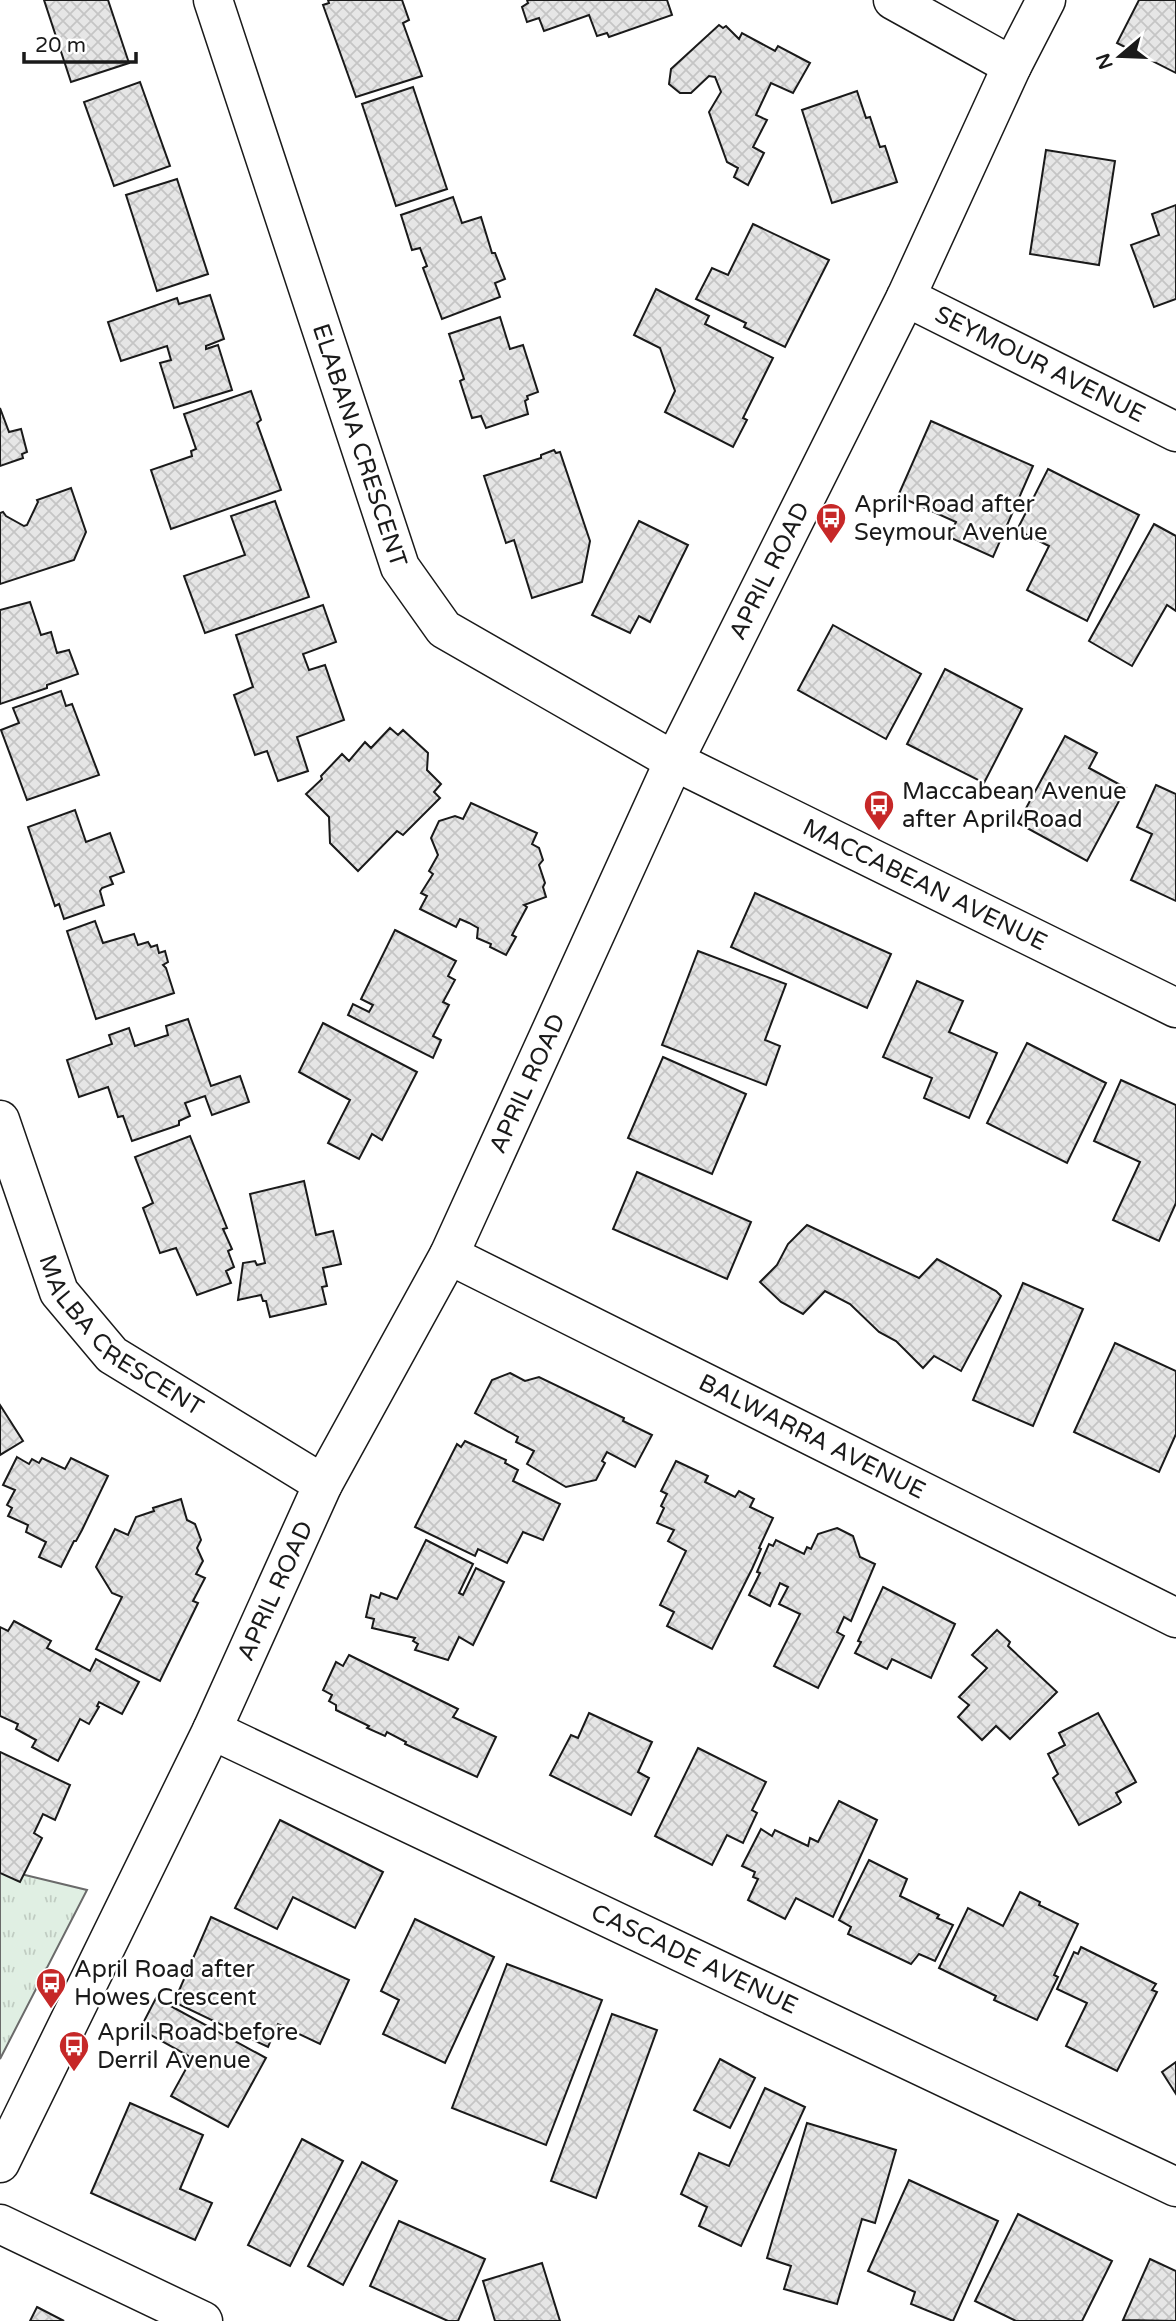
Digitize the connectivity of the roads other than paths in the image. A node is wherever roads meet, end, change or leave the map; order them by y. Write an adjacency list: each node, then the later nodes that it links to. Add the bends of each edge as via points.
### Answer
1 (213, 0): 7 (street, ELABANA CRESCENT, via 400,567 444,629)
2 (892, 0): 4 (street)
3 (1046, 0): 4 (street, APRIL ROAD)
4 (1012, 66): 5 (street, APRIL ROAD)
5 (906, 298): 6 (street, SEYMOUR AVENUE); 7 (street, APRIL ROAD)
6 (1176, 432)
7 (674, 761): 8 (street, MACCABEAN AVENUE); 10 (street, APRIL ROAD)
8 (1176, 1008)
9 (0, 1120): 11 (street, MALBA CRESCENT, via 59,1292 112,1355)
10 (449, 1255): 11 (street, APRIL ROAD); 12 (street, BALWARRA AVENUE)
11 (323, 1484): 13 (street, APRIL ROAD)
12 (1176, 1618)
13 (212, 1730): 14 (street, APRIL ROAD); 15 (street, CASCADE AVENUE)
14 (0, 2163)
15 (1176, 2187)
16 (0, 2224): 17 (street)
17 (203, 2321)

